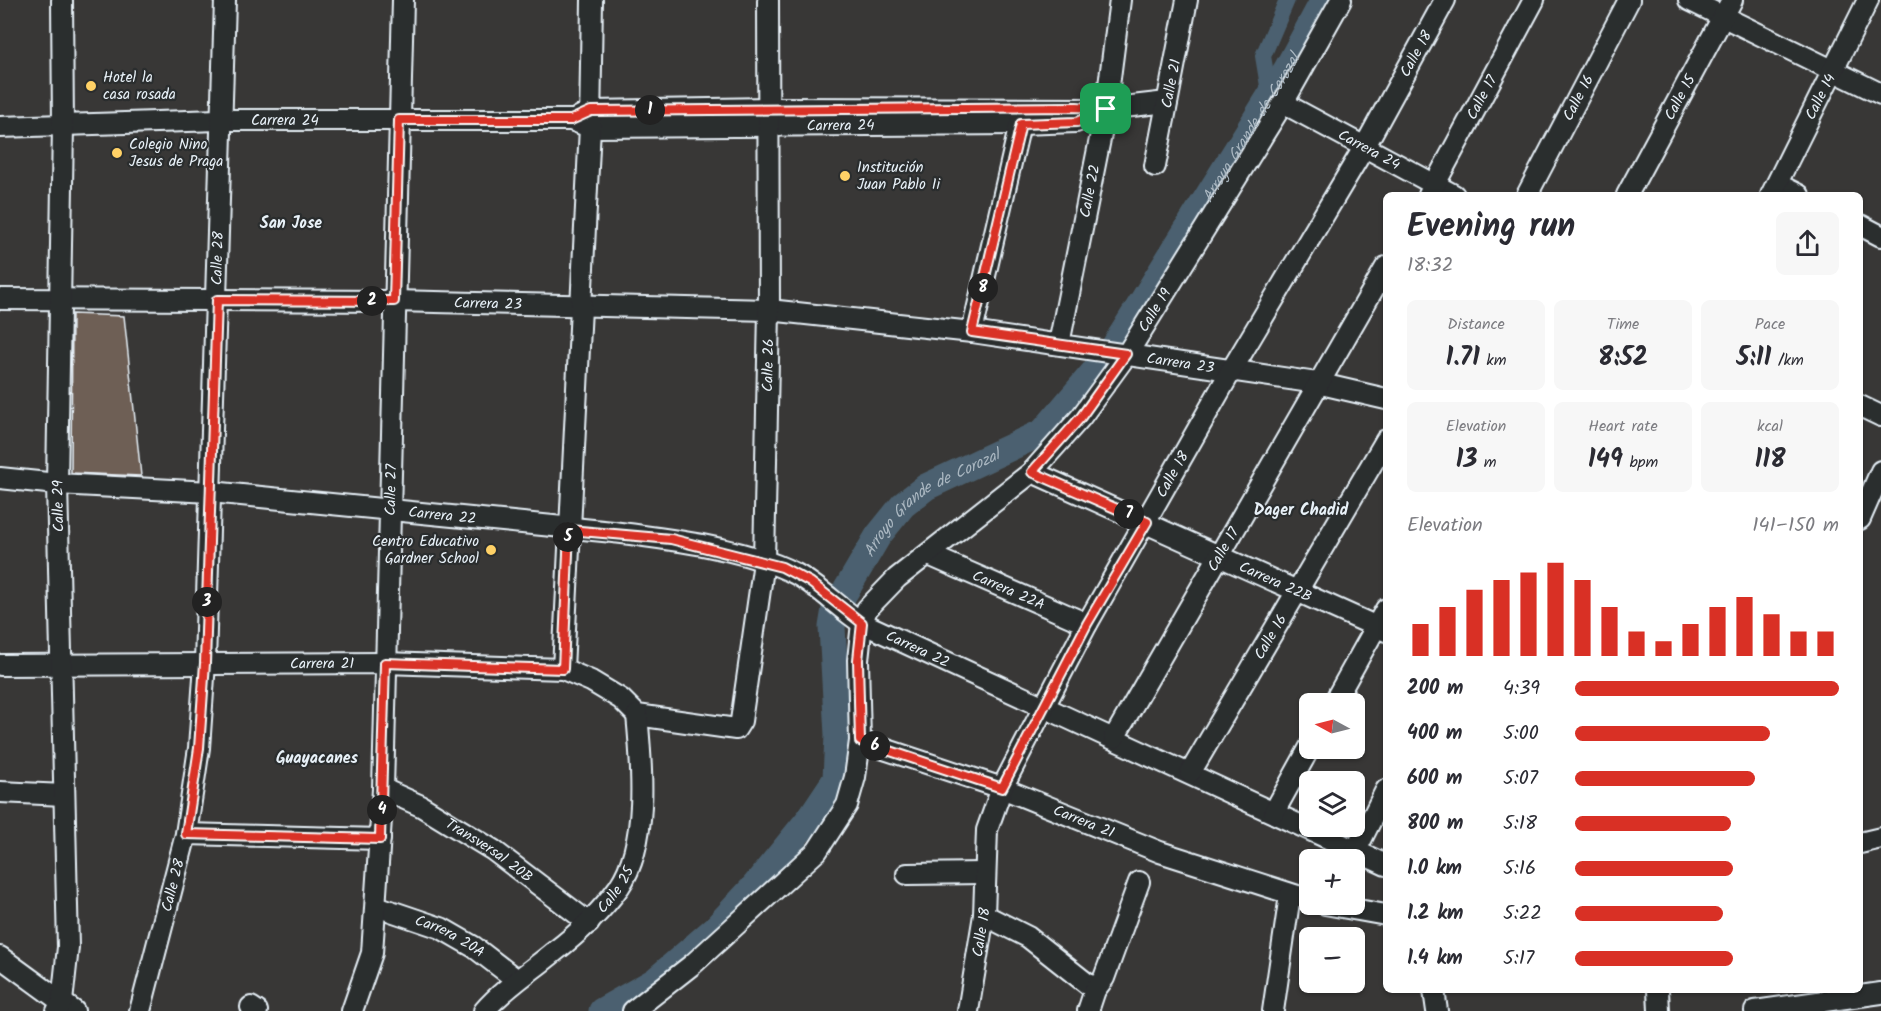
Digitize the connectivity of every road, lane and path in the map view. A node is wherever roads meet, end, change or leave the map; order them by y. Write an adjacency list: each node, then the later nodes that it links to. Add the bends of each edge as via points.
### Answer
1 (62, 0): 25 (street, Calle 29)
2 (225, 0): 23 (street, Calle 28)
3 (403, 0): 24 (street, Calle 27)
4 (592, 0): 22 (street)
5 (768, 0): 21 (street, Calle 26)
6 (1120, 0): 19 (street, Calle 22)
7 (1187, 0): 17 (street, Calle 21)
8 (1341, 0): 18 (street, Calle 19)
9 (1445, 0): 27 (street, Calle 18)
10 (1534, 0): 30 (street, Calle 17)
11 (1629, 0): 31 (street, Calle 16)
12 (1689, 0): 14 (street)
13 (1868, 0): 15 (street, Calle 14)
14 (1728, 8): 15 (street); 32 (street, Calle 15)
15 (1833, 70): 16 (street); 29 (street, Calle 14)
16 (1881, 94)
17 (1167, 102): 19 (street, Carrera 24); 28 (street, Calle 21)
18 (1283, 103): 27 (street, Carrera 24); 42 (street, Calle 19)
19 (1106, 109): 20 (street, Carrera 24, via 1077,122); 41 (street, Calle 22)
20 (1022, 116): 21 (street, Carrera 24); 40 (street)
21 (769, 117): 22 (street, Carrera 24); 39 (street, Calle 26)
22 (590, 119): 24 (street, Carrera 24); 38 (street)
23 (219, 120): 24 (street, Carrera 24); 25 (street, Carrera 24); 36 (street, Calle 28)
24 (399, 120): 37 (street, Calle 27)
25 (63, 126): 26 (street, Carrera 24); 34 (street, Calle 29)
26 (0, 127)
27 (1365, 146): 30 (street, Carrera 24); 43 (street, Calle 18)
28 (1155, 166)
29 (1774, 189)
30 (1432, 190)
31 (1529, 192)
32 (1629, 192)
33 (1383, 272): 44 (street, Calle 17)
34 (59, 298): 35 (street, Carrera 23); 36 (street, Carrera 23); 52 (street, Calle 29)
35 (0, 299)
36 (217, 300): 37 (street, Carrera 23); 53 (street, Calle 28)
37 (394, 301): 38 (street, Carrera 23); 54 (street, Calle 27)
38 (580, 304): 39 (street, Carrera 23); 57 (street)
39 (769, 310): 40 (street, Carrera 23); 60 (street, Calle 26)
40 (972, 332): 41 (street, Carrera 23)
41 (1068, 346): 42 (street, Carrera 23)
42 (1120, 354): 43 (street, Carrera 23); 50 (street, Calle 19, via 1081,417)
43 (1231, 371): 44 (street, Carrera 23); 56 (street, Calle 18)
44 (1317, 384): 45 (street, Carrera 23); 58 (street, Calle 17)
45 (1383, 398)
46 (1863, 407): 47 (street)
47 (1881, 416)
48 (1383, 445): 61 (street, Calle 16)
49 (1881, 471): 55 (street)
50 (1032, 472): 56 (street, Carrera 22B); 59 (street, Calle 19)
51 (0, 478): 52 (street, Carrera 22)
52 (57, 484): 53 (street, Carrera 22); 67 (street, Calle 29)
53 (211, 492): 54 (street, Carrera 22); 65 (street, Calle 28)
54 (389, 512): 57 (street, Carrera 22); 66 (street, Calle 27)
55 (1863, 512)
56 (1147, 522): 58 (street, Carrera 22B); 64 (street, Calle 18)
57 (569, 530): 60 (street, Carrera 22, via 671,539); 69 (street)
58 (1218, 554): 61 (street, Carrera 22B); 73 (street, Calle 17)
59 (929, 555): 62 (street, Calle 19); 64 (street, Carrera 22A)
60 (764, 562): 62 (street, Carrera 22, via 810,582); 72 (street, Calle 26, via 741,721 736,729)
61 (1297, 590): 63 (street, Carrera 22B); 76 (street, Calle 16)
62 (854, 618): 71 (street, Carrera 22); 74 (street)
63 (1383, 622): 70 (street)
64 (1087, 624): 71 (street, Calle 18)
65 (205, 663): 66 (street, Carrera 21); 67 (street, Carrera 21); 83 (street, Calle 28, via 199,748)
66 (385, 663): 69 (street, Carrera 21); 78 (street, Calle 27)
67 (62, 664): 68 (street, Carrera 21); 80 (street, Calle 29)
68 (0, 665)
69 (563, 669): 72 (street, Carrera 21, via 621,699)
70 (1341, 693)
71 (1042, 707): 73 (street, Carrera 22); 77 (street, Calle 18)
72 (637, 715): 100 (street, Calle 25, via 641,801 635,850 620,885)
73 (1114, 738): 76 (street, Carrera 22)
74 (860, 741): 77 (street, Carrera 21); 112 (street, via 846,805 817,851 693,964)
75 (1303, 759): 82 (street)
76 (1190, 772): 82 (street, Carrera 22)
77 (1002, 788): 91 (street, Calle 18, via 987,830); 94 (street, Carrera 21, via 1160,852)
78 (383, 789): 85 (street, Calle 27); 100 (street, Transversal 20B, via 421,806 493,850)
79 (0, 792): 80 (street)
80 (64, 795): 108 (street, Calle 29, via 68,946)
81 (1383, 796): 88 (street)
82 (1274, 812): 87 (street, Carrera 22)
83 (186, 834): 85 (street); 109 (street, Calle 28)
84 (1881, 838): 86 (street)
85 (380, 839): 96 (street, Calle 27)
86 (1863, 842)
87 (1354, 849)
88 (1356, 849)
89 (1365, 854): 90 (street, Carrera 22)
90 (1383, 864)
91 (984, 873): 92 (street); 99 (street, Calle 18)
92 (907, 874)
93 (1139, 882): 103 (street, via 1104,978)
94 (1299, 898)
95 (1299, 902): 115 (street)
96 (376, 906): 102 (street, Carrera 20A, via 441,928); 110 (street, Calle 27, via 372,953)
97 (1365, 911): 98 (street)
98 (1383, 914)
99 (984, 915): 103 (street, via 1028,937); 113 (street, Calle 18)
100 (589, 923): 102 (street, Calle 25)
101 (0, 957): 108 (street)
102 (517, 980): 111 (street, Calle 25)
103 (1095, 990): 114 (street)
104 (1434, 993): 116 (street)
105 (1658, 993): 117 (street)
106 (1881, 993): 107 (street)
107 (1816, 1002): 118 (street)
108 (65, 1008)
109 (140, 1011)
110 (352, 1011)
111 (484, 1011)
112 (633, 1011)
113 (968, 1011)
114 (1088, 1011)
115 (1273, 1011)
116 (1437, 1011)
117 (1659, 1011)
118 (1755, 1011)

